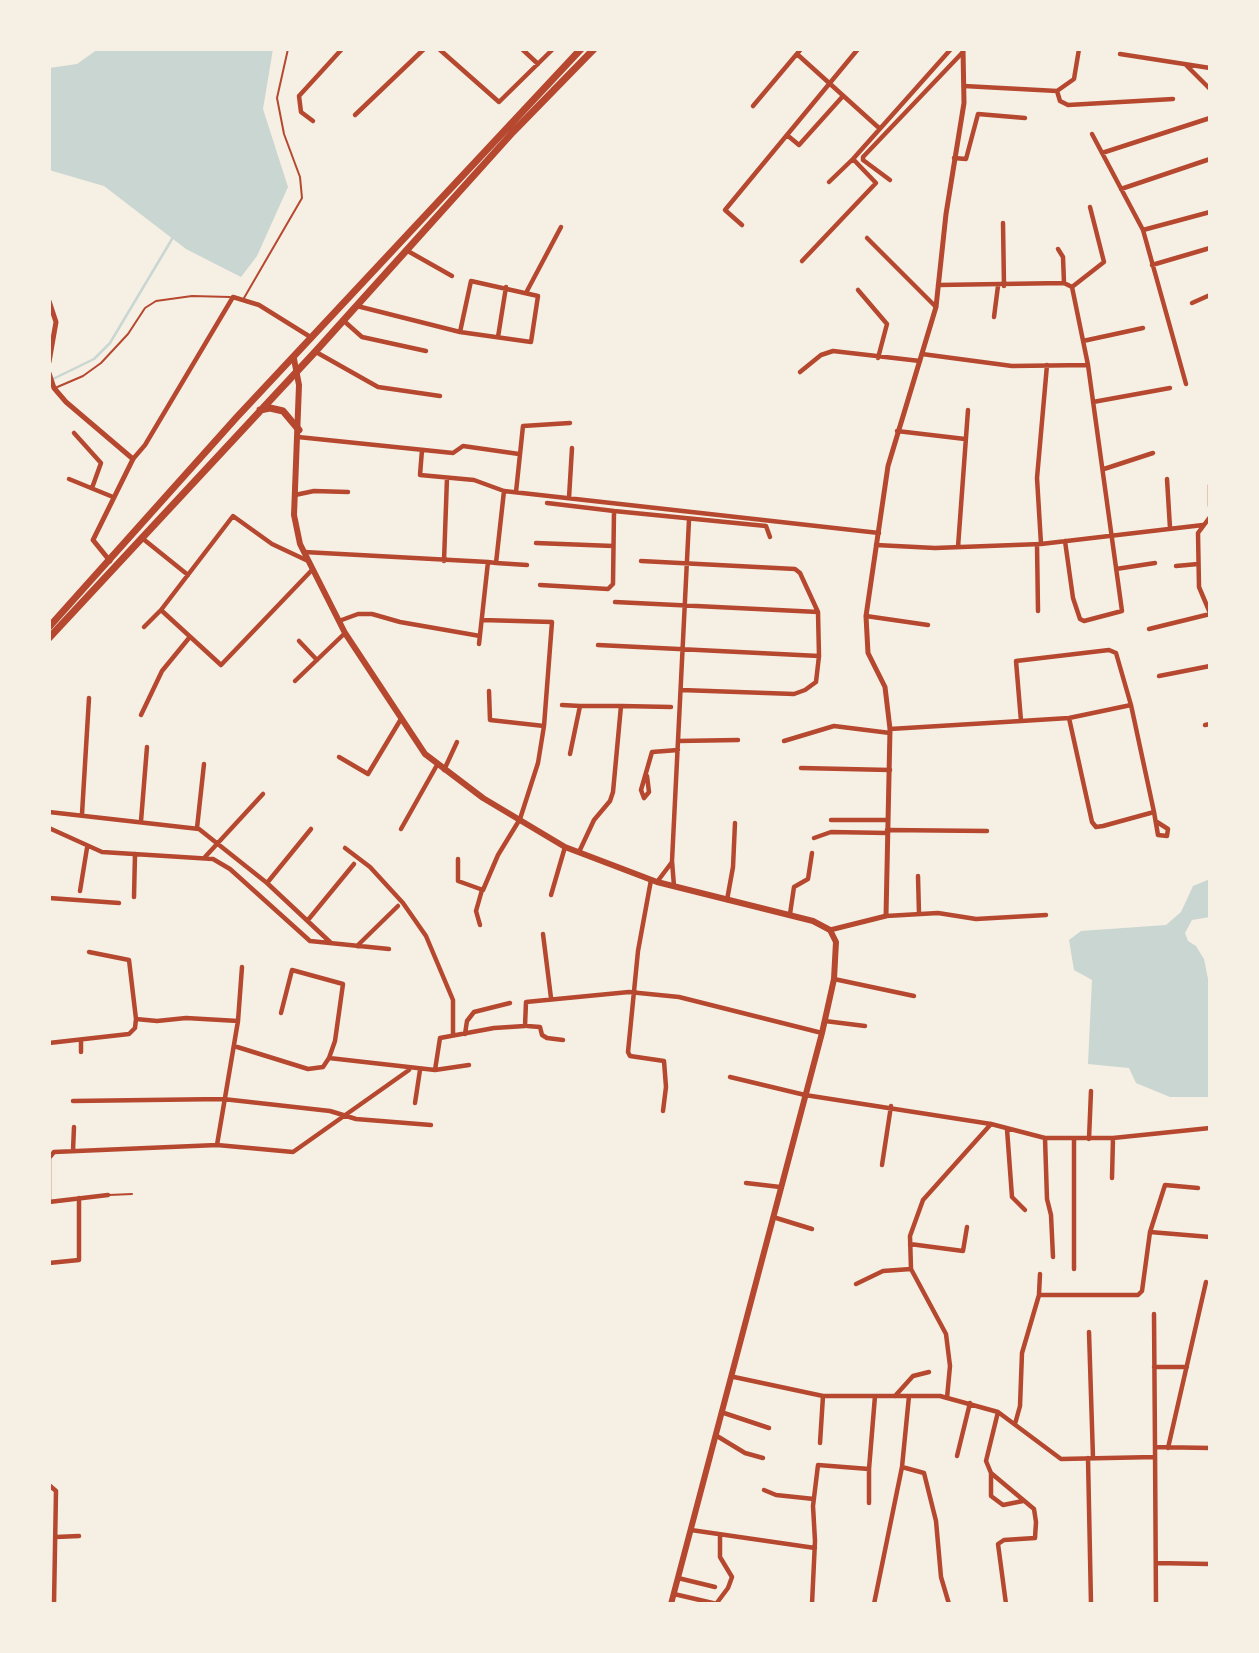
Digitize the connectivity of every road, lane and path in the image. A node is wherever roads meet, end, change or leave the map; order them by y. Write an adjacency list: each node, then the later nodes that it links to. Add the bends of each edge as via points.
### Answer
1 (288, 49): 62 (lane, via 277,98 302,198)
2 (342, 49): 29 (street, via 299,96 301,111)
3 (425, 49): 26 (street)
4 (439, 49): 16 (street, via 499,102)
5 (522, 49): 16 (street)
6 (553, 49): 16 (street)
7 (581, 49): 72 (highway)
8 (594, 49): 49 (highway)
9 (801, 49): 14 (street)
10 (858, 49): 19 (street)
11 (951, 49): 30 (street)
12 (1079, 49): 22 (street, via 1074,79)
13 (963, 50): 20 (street); 37 (street, via 863,157)
14 (797, 54): 19 (street); 25 (street)
15 (1121, 54): 17 (street)
16 (538, 64)
17 (1185, 64): 18 (street); 21 (street)
18 (1210, 68)
19 (830, 84): 23 (street); 32 (street)
20 (964, 86): 22 (street); 34 (street)
21 (1210, 89)
22 (1057, 91): 24 (street, via 1060,101 1068,105)
23 (843, 96): 30 (street); 32 (street, via 799,145)
24 (1173, 99)
25 (753, 106)
26 (355, 116)
27 (1025, 118): 34 (street, via 978,114 966,159)
28 (1210, 118): 33 (street)
29 (313, 121)
30 (879, 128): 35 (street)
31 (1092, 134): 33 (street)
32 (787, 135): 43 (street, via 725,210)
33 (1102, 152): 39 (street)
34 (954, 158): 54 (street)
35 (853, 159): 38 (street); 50 (street, via 876,183)
36 (1210, 159): 39 (street)
37 (890, 180)
38 (829, 182)
39 (1121, 189): 45 (street)
40 (1090, 207): 57 (street, via 1104,262)
41 (1210, 212): 45 (street)
42 (1003, 223): 55 (street)
43 (742, 225)
44 (561, 227): 58 (street)
45 (1143, 230): 51 (street)
46 (867, 238): 66 (street)
47 (1210, 248): 51 (street)
48 (1058, 249): 53 (street, via 1064,261)
49 (405, 250): 52 (street); 65 (highway)
50 (802, 261)
51 (1152, 265): 86 (street)
52 (452, 276)
53 (1064, 283): 55 (street); 57 (street)
54 (939, 285): 55 (street); 66 (street)
55 (1001, 286): 67 (street)
56 (506, 287): 58 (street); 70 (street, via 471,281); 71 (street)
57 (1072, 287): 73 (street)
58 (527, 290): 71 (street, via 539,297 532,341)
59 (858, 290): 77 (street, via 887,324)
60 (1210, 295): 64 (street)
61 (233, 297): 62 (street); 87 (lane, via 156,301 145,308 101,363); 102 (street)
62 (244, 299): 72 (street)
63 (49, 301): 80 (street, via 56,322)
64 (1192, 303)
65 (356, 306): 68 (highway); 70 (street)
66 (936, 307): 76 (street)
67 (994, 317)
68 (343, 321): 74 (street, via 362,337); 75 (highway)
69 (1143, 328): 73 (street)
70 (460, 332): 71 (street)
71 (498, 337)
72 (312, 338): 78 (highway)
73 (1083, 341): 82 (street)
74 (426, 351)
75 (315, 352): 83 (highway); 89 (street, via 379,387)
76 (922, 354): 79 (street); 81 (street, via 993,365)
77 (878, 358): 79 (street); 84 (street, via 826,352)
78 (294, 359): 83 (main road); 134 (highway)
79 (920, 361): 94 (street)
80 (49, 362)
81 (1046, 365): 82 (street); 128 (street, via 1037,478)
82 (1088, 365): 90 (street)
83 (298, 370): 91 (highway); 96 (main road)
84 (800, 372)
85 (49, 374): 87 (street)
86 (1186, 384)
87 (52, 388): 102 (street)
88 (1170, 388): 90 (street)
89 (440, 396)
90 (1093, 402): 103 (street)
91 (258, 410): 96 (highway, via 283,411); 124 (highway)
92 (968, 410): 97 (street)
93 (570, 423): 101 (street, via 525,423)
94 (897, 431): 97 (street); 122 (street)
95 (74, 433): 108 (street, via 101,463)
96 (298, 434): 99 (street); 112 (main road)
97 (965, 439): 131 (street)
98 (572, 448): 114 (street)
99 (422, 450): 101 (street, via 453,453 463,446); 104 (street, via 419,475)
100 (1153, 453): 103 (street)
101 (519, 454): 111 (street)
102 (133, 459): 113 (street)
103 (1104, 469): 123 (street)
104 (447, 478): 109 (street, via 474,480); 135 (street)
105 (69, 479): 108 (street)
106 (1167, 479): 121 (street)
107 (1210, 485): 116 (street)
108 (92, 488): 113 (street)
109 (504, 491): 111 (street); 139 (street)
110 (348, 492): 112 (street)
111 (516, 492): 114 (street)
112 (295, 495): 132 (main road, via 294,515)
113 (113, 497): 134 (street, via 93,540)
114 (569, 498): 122 (street)
115 (547, 503): 117 (street)
116 (1210, 506)
117 (614, 511): 119 (street); 130 (street)
118 (1210, 517): 120 (street)
119 (689, 520): 125 (street, via 766,526); 138 (street)
120 (1203, 525): 121 (street); 141 (street, via 1198,533)
121 (1170, 528): 123 (street)
122 (879, 533): 129 (street)
123 (1114, 535): 126 (street); 144 (street)
124 (141, 537): 146 (street); 163 (highway)
125 (770, 537)
126 (1065, 541): 128 (street); 144 (street, via 1080,619 1123,609)
127 (536, 543): 130 (street)
128 (1039, 544): 131 (street); 151 (street)
129 (876, 545): 131 (street); 154 (street)
130 (613, 546): 147 (street, via 611,588)
131 (958, 547)
132 (303, 552): 133 (main road); 135 (street)
133 (306, 560): 145 (main road); 146 (street, via 272,544 234,516)
134 (110, 561): 158 (highway)
135 (444, 561): 137 (street)
136 (641, 561): 138 (street)
137 (488, 562): 139 (street); 155 (street)
138 (687, 562): 149 (street); 152 (street, via 798,570)
139 (496, 563): 142 (street)
140 (1155, 563): 144 (street)
141 (1198, 564): 143 (street); 153 (street, via 1199,587)
142 (527, 565)
143 (1176, 566)
144 (1116, 569)
145 (312, 571): 156 (main road); 164 (street, via 223,664)
146 (188, 575): 150 (street)
147 (540, 585)
148 (615, 602): 149 (street)
149 (685, 606): 152 (street); 168 (street)
150 (161, 610): 159 (street); 164 (street)
151 (1038, 611)
152 (818, 612): 169 (street)
153 (1210, 614): 160 (street)
154 (866, 616): 157 (street); 187 (street, via 867,653 886,692)
155 (482, 620): 162 (street); 186 (street, via 552,622)
156 (338, 621): 161 (main road); 162 (street, via 372,614)
157 (928, 625)
158 (49, 627)
159 (144, 627)
160 (1149, 629)
161 (345, 633): 170 (street); 184 (main road)
162 (480, 636): 166 (street)
163 (49, 638)
164 (189, 638): 182 (street, via 162,671)
165 (299, 641): 170 (street)
166 (479, 644)
167 (598, 645): 168 (street)
168 (683, 649): 169 (street); 175 (street)
169 (819, 656): 175 (street, via 816,681 794,694)
170 (317, 660): 173 (street)
171 (1210, 666): 172 (street)
172 (1159, 676)
173 (295, 681)
174 (489, 691): 186 (street, via 490,720)
175 (681, 691): 188 (street)
176 (89, 698): 205 (street)
177 (562, 705): 179 (street)
178 (1131, 705): 183 (street); 185 (street, via 1112,650 1019,659); 203 (street)
179 (580, 706): 180 (street); 194 (street)
180 (621, 706): 181 (street); 223 (street, via 613,792)
181 (671, 707)
182 (141, 715)
183 (1069, 718): 185 (street); 203 (street, via 1093,824 1103,826)
184 (401, 719): 195 (street, via 368,774); 197 (main road)
185 (1021, 721): 187 (street)
186 (544, 726): 206 (street)
187 (890, 731): 190 (street, via 834,726); 199 (street)
188 (678, 740): 189 (street); 193 (street)
189 (738, 740)
190 (784, 741)
191 (457, 742): 200 (street)
192 (147, 747): 209 (street)
193 (678, 750): 201 (street, via 652,752); 228 (street)
194 (570, 754)
195 (339, 757)
196 (204, 764): 213 (street)
197 (437, 765): 200 (main road); 215 (street)
198 (802, 768): 199 (street)
199 (890, 770): 208 (street)
200 (443, 771): 206 (main road)
201 (647, 776)
202 (263, 794): 219 (street)
203 (1154, 812): 210 (street)
204 (49, 813): 205 (street)
205 (82, 814): 209 (street)
206 (520, 819): 220 (main road); 234 (street)
207 (831, 820): 208 (street)
208 (887, 820): 217 (street)
209 (141, 821): 213 (street)
210 (1157, 821)
211 (734, 823): 239 (street)
212 (49, 828): 221 (street)
213 (197, 828): 219 (street)
214 (311, 829): 232 (street)
215 (401, 829)
216 (987, 831): 217 (street)
217 (887, 832): 218 (street, via 831,832); 245 (street)
218 (814, 838)
219 (219, 844): 226 (street); 232 (street)
220 (565, 847): 223 (main road); 236 (street)
221 (87, 848): 225 (street); 235 (street)
222 (345, 848): 268 (street, via 370,867 426,936 453,1000)
223 (579, 852): 231 (main road)
224 (812, 853): 242 (street, via 808,878 794,887)
225 (135, 854): 226 (street); 237 (street)
226 (205, 857): 250 (street, via 230,869 310,941)
227 (458, 859): 234 (street, via 458,881)
228 (672, 861): 231 (street); 233 (street)
229 (354, 864): 246 (street)
230 (918, 876): 243 (street)
231 (654, 881): 233 (main road); 256 (street)
232 (267, 883): 246 (street)
233 (674, 887): 239 (main road)
234 (482, 890): 247 (street, via 476,911)
235 (80, 891)
236 (551, 895)
237 (134, 897)
238 (49, 898): 240 (street)
239 (727, 901): 242 (main road)
240 (119, 903)
241 (398, 906): 251 (street)
242 (790, 914): 248 (main road)
243 (919, 914): 244 (street, via 976,919); 245 (street)
244 (1046, 915)
245 (886, 916): 248 (street)
246 (308, 920): 250 (street)
247 (480, 925)
248 (830, 930): 255 (main road, via 838,949)
249 (543, 934): 258 (street)
250 (331, 944): 251 (street)
251 (356, 946): 252 (street)
252 (389, 949)
253 (89, 953): 261 (street, via 129,960)
254 (242, 967): 262 (street)
255 (834, 979): 257 (street); 263 (main road)
256 (634, 992): 258 (street); 266 (street); 286 (street, via 629,1054 664,1061)
257 (914, 996)
258 (551, 998): 264 (street, via 526,1002)
259 (510, 1003): 267 (street, via 476,1012 467,1021)
260 (281, 1013): 274 (street, via 292,970 343,984)
261 (135, 1019): 262 (street); 269 (street, via 130,1034)
262 (238, 1021): 272 (street)
263 (825, 1021): 265 (street); 266 (main road)
264 (526, 1026): 267 (street); 270 (street, via 540,1027 547,1038)
265 (865, 1026)
266 (822, 1032): 281 (main road)
267 (465, 1034): 268 (street)
268 (453, 1035): 278 (street, via 438,1040)
269 (81, 1040): 271 (street); 273 (street)
270 (563, 1040)
271 (49, 1044)
272 (234, 1046): 274 (street, via 308,1069 323,1067); 282 (street)
273 (81, 1052)
274 (329, 1058): 276 (street)
275 (469, 1065): 278 (street)
276 (410, 1070): 277 (street); 287 (street)
277 (420, 1070): 278 (street); 284 (street)
278 (435, 1070)
279 (730, 1077): 281 (street)
280 (1091, 1091): 296 (street)
281 (805, 1095): 285 (street); 302 (main road)
282 (223, 1099): 283 (street); 287 (street); 297 (street)
283 (73, 1101)
284 (415, 1103)
285 (891, 1106): 288 (street); 299 (street)
286 (663, 1111)
287 (347, 1115): 289 (street); 297 (street, via 293,1152)
288 (991, 1124): 292 (street); 314 (street, via 923,1200 912,1224)
289 (431, 1125)
290 (74, 1127): 298 (street)
291 (1210, 1128): 293 (street)
292 (1007, 1129): 294 (street); 308 (street, via 1013,1199)
293 (1113, 1138): 296 (street); 300 (street)
294 (1045, 1139): 295 (street); 315 (street)
295 (1074, 1139): 296 (street); 318 (street)
296 (1088, 1139)
297 (217, 1146): 298 (street)
298 (74, 1151): 307 (street, via 50,1156)
299 (882, 1165)
300 (1112, 1178)
301 (746, 1183): 302 (street)
302 (780, 1187): 309 (main road)
303 (1198, 1188): 312 (street, via 1164,1185)
304 (132, 1194): 305 (lane)
305 (108, 1195): 306 (street)
306 (79, 1198): 307 (street); 316 (street, via 79,1259)
307 (49, 1202)
308 (1025, 1210)
309 (772, 1217): 311 (street); 330 (main road)
310 (968, 1227): 314 (street, via 963,1251)
311 (812, 1229)
312 (1150, 1232): 313 (street); 322 (street, via 1138,1295)
313 (1210, 1237)
314 (910, 1244): 317 (street)
315 (1053, 1257)
316 (49, 1263)
317 (911, 1269): 321 (street, via 883,1270); 335 (street, via 946,1334)
318 (1074, 1269)
319 (1040, 1274): 322 (street)
320 (1206, 1282): 323 (street)
321 (856, 1284)
322 (1039, 1294): 339 (street, via 1021,1353)
323 (1201, 1305): 324 (street); 328 (street)
324 (1210, 1307)
325 (1154, 1314): 327 (street)
326 (1089, 1332): 349 (street)
327 (1154, 1367): 328 (street); 343 (street)
328 (1187, 1367): 344 (street)
329 (929, 1371): 333 (street, via 913,1376)
330 (734, 1377): 331 (street); 337 (main road)
331 (822, 1396): 332 (street); 342 (street)
332 (875, 1396): 333 (street); 351 (street)
333 (895, 1396): 334 (street)
334 (909, 1396): 335 (street); 350 (street)
335 (947, 1398): 336 (street)
336 (970, 1403): 338 (street); 346 (street)
337 (724, 1412): 340 (street); 341 (main road)
338 (998, 1412): 339 (street); 352 (street, via 986,1455)
339 (1015, 1424): 349 (street, via 1061,1459)
340 (769, 1428)
341 (718, 1436): 348 (street); 358 (main road)
342 (820, 1443)
343 (1155, 1447): 344 (street); 347 (street)
344 (1168, 1448): 345 (street)
345 (1210, 1448)
346 (957, 1456)
347 (1156, 1457): 349 (street); 363 (street)
348 (763, 1458)
349 (1090, 1458): 375 (street)
350 (902, 1467): 372 (street); 373 (street, via 924,1473)
351 (869, 1469): 355 (street, via 818,1465); 357 (street)
352 (990, 1473): 356 (street); 356 (street, via 991,1496 1003,1505)
353 (49, 1485): 361 (street, via 56,1491)
354 (764, 1490): 355 (street)
355 (814, 1499): 362 (street)
356 (1024, 1500): 374 (street, via 1034,1509 1035,1538 1004,1539 998,1544)
357 (869, 1503)
358 (691, 1530): 360 (street); 365 (main road)
359 (79, 1536): 361 (street)
360 (720, 1536): 362 (street); 370 (street, via 720,1556 732,1577)
361 (56, 1537): 368 (street)
362 (815, 1548): 371 (street)
363 (1156, 1563): 364 (street); 376 (street)
364 (1210, 1564)
365 (678, 1578): 366 (street); 367 (main road)
366 (715, 1587)
367 (674, 1594): 369 (main road); 370 (street)
368 (54, 1604)
369 (671, 1604)
370 (717, 1604)
371 (812, 1604)
372 (874, 1604)
373 (949, 1604)
374 (1006, 1604)
375 (1091, 1604)
376 (1156, 1604)

